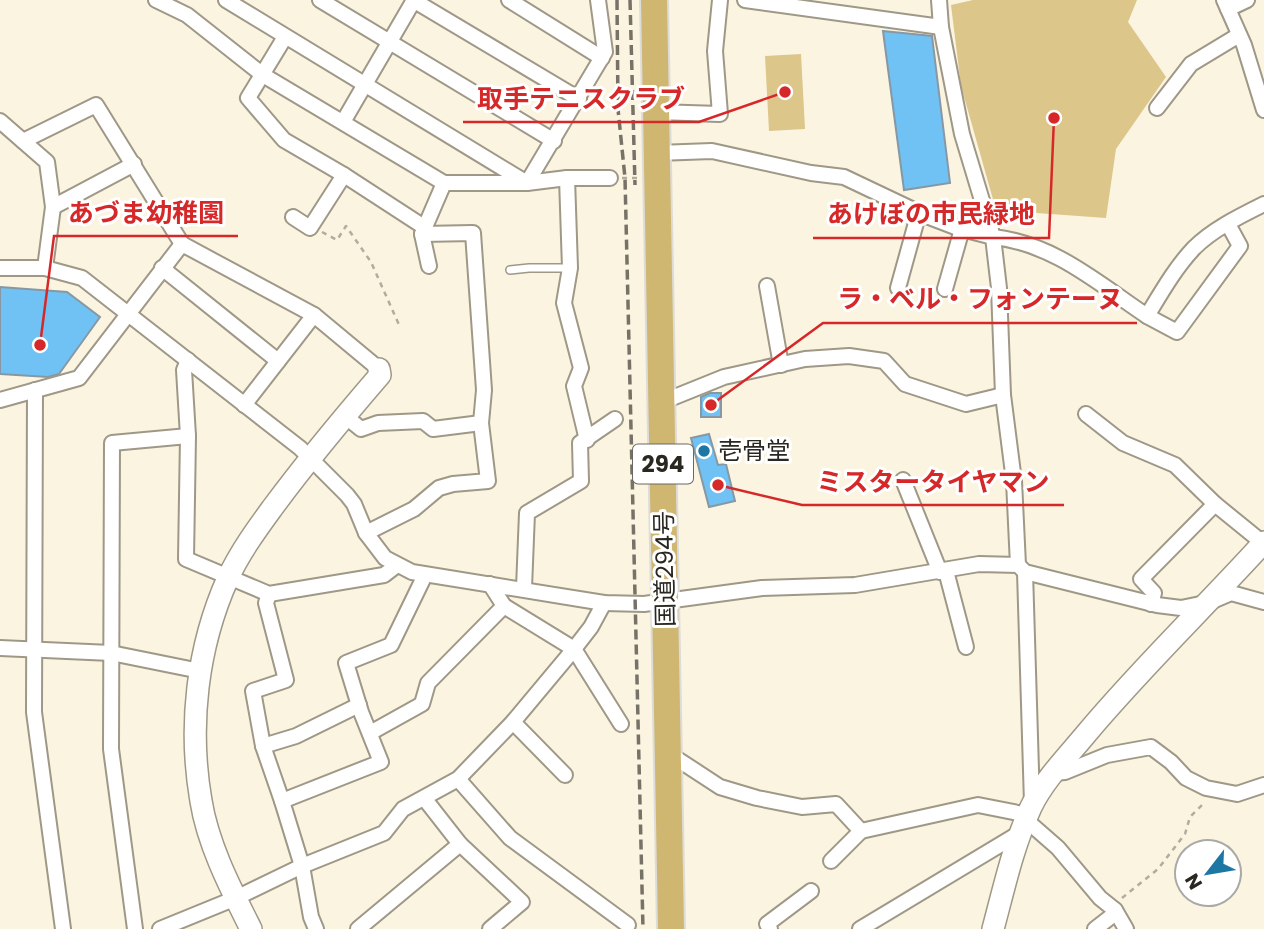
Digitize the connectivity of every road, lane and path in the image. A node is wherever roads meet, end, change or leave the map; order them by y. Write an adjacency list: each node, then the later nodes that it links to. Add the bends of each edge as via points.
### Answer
1 (156, 0): 18 (street, via 187,15)
2 (226, 0): 15 (street)
3 (320, 0): 16 (street)
4 (414, 0): 16 (street); 20 (street)
5 (509, 0): 17 (street)
6 (598, 0): 17 (street)
7 (654, 0): 23 (highway, 国道294号 / 294)
8 (720, 0): 23 (street, via 715,51 720,114)
9 (746, 0): 13 (street)
10 (939, 0): 13 (street)
11 (1247, 0): 12 (street)
12 (1226, 4): 14 (street)
13 (941, 27): 43 (street, via 962,134)
14 (1239, 35): 21 (street, via 1191,64); 22 (street)
15 (285, 37): 18 (street); 19 (street)
16 (390, 42): 19 (street); 27 (street)
17 (602, 58): 20 (street)
18 (263, 75): 25 (street); 30 (street, via 248,97 285,140)
19 (364, 83): 25 (street); 34 (street)
20 (579, 99): 27 (street)
21 (1157, 108)
22 (1264, 110)
23 (656, 112): 29 (highway, 国道294号 / 294)
24 (0, 121): 26 (street)
25 (343, 122): 33 (street)
26 (23, 141): 28 (street, via 96,105); 36 (street, via 47,162)
27 (554, 141): 34 (street)
28 (134, 164): 36 (street); 44 (street)
29 (657, 165): 32 (path); 37 (street, via 712,151 844,177); 65 (highway, 国道294号 / 294)
30 (344, 175): 40 (street); 42 (street)
31 (566, 178): 32 (street); 34 (street); 49 (street)
32 (610, 178)
33 (444, 183): 34 (street); 42 (street)
34 (527, 183)
35 (1264, 204): 39 (street)
36 (53, 206): 47 (street)
37 (919, 212): 41 (street); 52 (street)
38 (293, 217): 40 (street, via 310,228)
39 (1228, 223): 56 (street, via 1195,247); 56 (street, via 1240,246 1177,332)
40 (321, 226): 57 (path, via 337,240 345,226 372,262)
41 (962, 229): 43 (street); 53 (street)
42 (423, 231): 45 (street); 70 (street, via 473,233 484,390)
43 (993, 237): 56 (street, via 1015,239 1073,264); 63 (street)
44 (182, 244): 48 (street); 55 (street)
45 (429, 266)
46 (0, 268): 47 (street)
47 (45, 268): 54 (street, via 82,278)
48 (162, 268): 54 (street); 59 (street)
49 (570, 268): 50 (lane); 72 (street, via 564,303 581,368 574,386)
50 (510, 271)
51 (767, 286): 60 (street)
52 (898, 288)
53 (944, 289)
54 (128, 313): 58 (street); 62 (street, via 79,378)
55 (314, 315): 59 (street); 61 (street)
56 (1147, 316)
57 (400, 327)
58 (188, 360): 66 (street); 71 (street, via 184,370)
59 (278, 361): 66 (street)
60 (781, 365): 63 (street, via 849,356 884,361 905,384 965,404); 65 (street, via 724,377)
61 (379, 369): 68 (street, via 380,375)
62 (35, 390): 64 (street); 94 (street)
63 (1003, 396): 79 (street)
64 (0, 400)
65 (662, 402): 87 (highway, 国道294号 / 294)
66 (244, 405): 73 (street)
67 (1086, 414): 75 (street, via 1123,443 1175,465)
68 (345, 416): 70 (street, via 360,429 378,423 423,421 433,429); 73 (street)
69 (615, 419): 72 (street)
70 (481, 423): 76 (street, via 488,481 439,488 414,509)
71 (188, 436): 82 (street, via 186,559); 96 (street, via 113,443)
72 (587, 440): 84 (street, via 580,443 581,481 527,513)
73 (310, 458): 76 (street, via 354,504); 82 (street, via 249,540)
74 (903, 480): 80 (street)
75 (1216, 503): 77 (street); 90 (street, via 1141,579 1154,593)
76 (366, 533): 78 (street, via 385,558)
77 (1264, 543): 88 (street)
78 (397, 565): 81 (street); 85 (street, via 384,575)
79 (1021, 568): 80 (street, via 979,564); 90 (street); 111 (street)
80 (943, 571): 87 (street, via 855,585 762,588); 92 (street)
81 (425, 575): 83 (street); 98 (street, via 391,645 346,663)
82 (228, 578): 85 (street); 97 (street)
83 (490, 584): 84 (street); 91 (street)
84 (524, 588): 89 (street)
85 (269, 594): 102 (street, via 266,603 286,680 253,691)
86 (1264, 601): 88 (street, via 1231,593)
87 (665, 602): 89 (street); 103 (highway, 国道294号 / 294)
88 (1210, 602): 90 (street, via 1181,608); 104 (street, via 1128,684)
89 (604, 603): 95 (street)
90 (1151, 604)
91 (504, 606): 95 (street); 101 (street, via 428,683 422,704)
92 (967, 647)
93 (0, 648): 94 (street)
94 (34, 649): 96 (street); 120 (street, via 34,712)
95 (574, 649): 99 (street); 100 (street)
96 (111, 653): 97 (street); 121 (street, via 111,749)
97 (200, 671): 117 (street, via 195,720 201,802)
98 (359, 705): 101 (street); 102 (street, via 296,736)
99 (513, 722): 105 (street); 106 (street)
100 (621, 724)
101 (370, 733): 110 (street, via 381,762)
102 (263, 746): 110 (street)
103 (668, 753): 112 (street, via 720,787 802,807 836,804); 127 (highway, 国道294号 / 294)
104 (1053, 773): 108 (street, via 1107,755 1151,747 1186,778); 111 (street)
105 (565, 775)
106 (458, 779): 109 (street); 119 (street, via 510,838)
107 (1264, 785): 108 (street, via 1237,794)
108 (1216, 790): 118 (path, via 1190,817 1185,834 1158,869 1122,897)
109 (424, 798): 113 (street); 115 (street, via 402,809 384,833)
110 (282, 801): 115 (street)
111 (1025, 819): 112 (street, via 1018,813 978,805); 118 (street); 129 (street); 130 (street)
112 (861, 831): 114 (street)
113 (460, 844): 125 (street); 126 (street, via 522,902)
114 (831, 861)
115 (302, 866): 117 (street); 124 (street)
116 (811, 891): 128 (street, via 766,924)
117 (236, 898): 122 (street); 123 (street)
118 (1115, 910): 131 (street); 132 (street)
119 (628, 925)
120 (63, 929)
121 (135, 929)
122 (160, 929)
123 (251, 929)
124 (316, 929)
125 (358, 929)
126 (490, 929)
127 (671, 929)
128 (770, 929)
129 (860, 929)
130 (993, 929)
131 (1095, 929)
132 (1126, 929)

